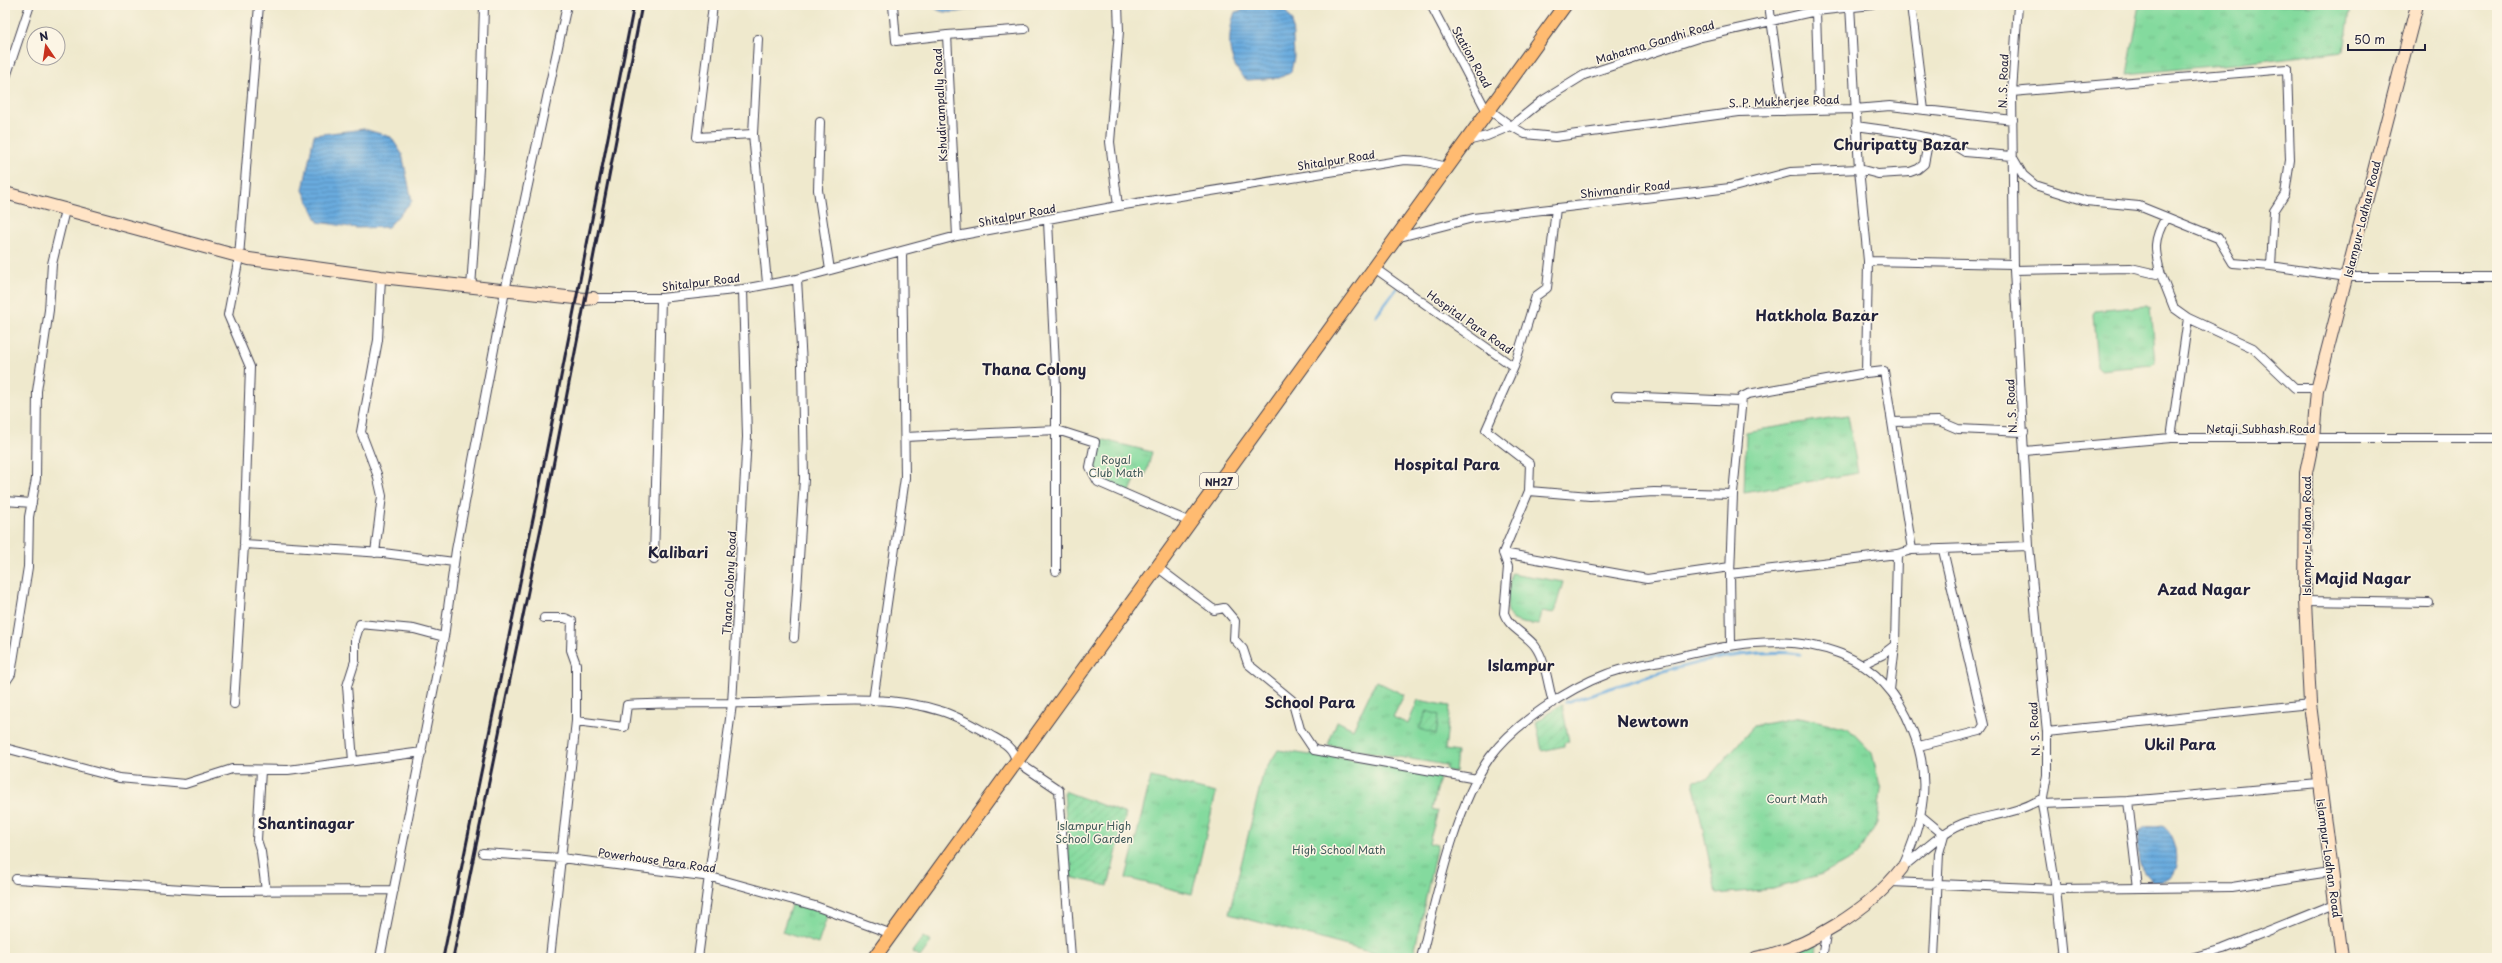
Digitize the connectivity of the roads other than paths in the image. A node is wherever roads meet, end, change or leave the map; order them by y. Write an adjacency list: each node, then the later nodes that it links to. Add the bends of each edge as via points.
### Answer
1 (30, 5): 21 (street)
2 (259, 5): 47 (street)
3 (484, 5): 59 (street, via 480,153)
4 (567, 5): 61 (street)
5 (713, 5): 32 (street, via 697,138)
6 (893, 5): 19 (street, Kshudirampally Road, via 896,41)
7 (1118, 5): 39 (street, via 1119,31 1110,142)
8 (1431, 5): 23 (street, Station Road, via 1484,106)
9 (1565, 5): 23 (main road, NH27)
10 (1769, 5): 17 (street)
11 (1872, 5): 15 (street, Mahatma Gandhi Road)
12 (1911, 5): 27 (street)
13 (2018, 5): 22 (street, N. S. Road)
14 (2417, 5): 54 (main road, Islampur-Lodhan Road)
15 (1850, 6): 16 (street, Mahatma Gandhi Road); 24 (street)
16 (1816, 11): 17 (street, Mahatma Gandhi Road); 26 (street)
17 (1771, 22): 25 (street); 30 (street, Mahatma Gandhi Road, via 1701,37 1584,75 1542,101)
18 (1026, 29): 19 (street)
19 (947, 35): 44 (street, Kshudirampally Road)
20 (758, 38): 32 (street)
21 (5, 80)
22 (2012, 92): 28 (street, N. S. Road); 50 (street, via 2287,69 2290,160 2285,194 2274,211)
23 (1489, 109): 30 (street); 34 (main road, NH27)
24 (1855, 109): 26 (street, S. P. Mukherjee Road); 27 (street, S. P. Mukherjee Road, via 1890,106); 31 (street)
25 (1784, 110): 26 (street, S. P. Mukherjee Road); 30 (street, S. P. Mukherjee Road, via 1739,112 1555,137 1525,134)
26 (1819, 110)
27 (1924, 110): 28 (street, S. P. Mukherjee Road)
28 (2012, 120): 35 (street, N. S. Road)
29 (820, 122): 52 (street, via 818,190)
30 (1510, 126): 34 (street, Mahatma Gandhi Road, via 1487,136)
31 (1856, 126): 33 (street); 37 (street)
32 (753, 134): 58 (street)
33 (1929, 138): 35 (street, via 1952,144 1965,152); 37 (street, Shivmandir Road, via 1924,164 1918,169 1878,174)
34 (1466, 141): 36 (main road, NH27)
35 (2012, 156): 42 (street, via 2023,175 2035,185 2086,201 2139,206); 51 (street, N. S. Road)
36 (1447, 167): 39 (street, Shitalpur Road, via 1404,160); 45 (main road, NH27)
37 (1859, 170): 40 (street, Shivmandir Road, via 1790,172 1730,188); 48 (street)
38 (5, 193): 41 (main road)
39 (1118, 206): 43 (street, Shitalpur Road)
40 (1556, 208): 45 (street, Shivmandir Road, via 1473,218); 65 (street, via 1547,288 1536,296)
41 (65, 210): 47 (main road); 81 (street, via 52,264 36,390 36,479)
42 (2166, 217): 50 (street, via 2218,238 2233,263); 53 (street, via 2156,235 2155,253)
43 (1048, 221): 44 (street, Shitalpur Road); 71 (street)
44 (957, 236): 46 (street, Shitalpur Road)
45 (1394, 239): 49 (main road, NH27)
46 (902, 252): 52 (street, Shitalpur Road); 73 (street)
47 (239, 257): 56 (main road); 83 (street, via 228,315 250,367)
48 (1868, 261): 51 (street); 66 (street)
49 (1373, 266): 65 (street, Hospital Para Road); 82 (main road, NH27)
50 (2272, 266): 54 (street)
51 (2014, 267): 53 (street, via 2131,268); 72 (street, N. S. Road)
52 (830, 270): 57 (street, Shitalpur Road)
53 (2161, 275): 64 (street, via 2174,308)
54 (2347, 277): 55 (street); 67 (main road, Islampur-Lodhan Road)
55 (2497, 277)
56 (381, 278): 59 (main road); 87 (street, via 378,340 361,432 377,474 382,496)
57 (797, 279): 58 (street, Shitalpur Road); 99 (street, via 804,479)
58 (766, 283): 60 (street, Shitalpur Road)
59 (471, 288): 61 (main road)
60 (743, 289): 63 (street, Shitalpur Road); 108 (street, Thana Colony Road, via 746,437)
61 (505, 291): 62 (main road); 91 (street)
62 (593, 298): 63 (street, Shitalpur Road)
63 (661, 298): 90 (street)
64 (2188, 318): 67 (street, via 2253,348 2295,388); 74 (street)
65 (1514, 366): 78 (street, Hospital Para Road, via 1486,430 1530,464)
66 (1866, 373): 69 (street, via 1748,394); 70 (street, via 1884,371)
67 (2318, 388): 76 (main road, Islampur-Lodhan Road)
68 (1616, 396): 69 (street)
69 (1740, 401): 79 (street)
70 (1892, 422): 72 (street, via 1939,421 1958,429); 85 (street)
71 (1057, 430): 73 (street); 82 (street, via 1095,442 1090,467 1098,482); 94 (street)
72 (2024, 432): 77 (street, N. S. Road)
73 (905, 437): 105 (street, via 905,478)
74 (2171, 438): 76 (street, Netaji Subhash Road); 77 (street, Netaji Subhash Road)
75 (2497, 438): 76 (street, Netaji Subhash Road)
76 (2313, 439): 95 (main road, Islampur-Lodhan Road, via 2306,474)
77 (2025, 451): 84 (street, N. S. Road)
78 (1529, 491): 79 (street, via 1590,496 1654,492); 88 (street, Hospital Para Road)
79 (1733, 494): 93 (street)
80 (5, 501): 81 (street)
81 (32, 503): 103 (street, via 29,518 28,567 11,674)
82 (1190, 522): 92 (main road, NH27)
83 (244, 544): 87 (street); 107 (street)
84 (2029, 546): 86 (street); 111 (street, N. S. Road)
85 (1912, 550): 86 (street); 89 (street)
86 (1943, 550): 112 (street, via 1984,725 1980,731)
87 (375, 553): 91 (street)
88 (1503, 553): 93 (street, via 1647,579); 106 (street, via 1508,567 1504,613 1506,619 1539,653)
89 (1897, 554): 93 (street); 101 (street)
90 (654, 559)
91 (454, 562): 98 (street)
92 (1157, 567): 116 (main road, NH27); 118 (street, via 1214,610 1224,608 1235,621 1234,639 1243,649 1248,664 1292,700 1300,729 1314,750)
93 (1730, 570): 100 (street)
94 (1056, 571)
95 (2305, 600): 96 (street); 109 (main road, Islampur-Lodhan Road)
96 (2429, 603)
97 (544, 618): 110 (street, via 565,618 572,621 571,650 576,664)
98 (444, 636): 114 (street); 115 (street, via 414,629 360,624 355,640 355,661 347,686)
99 (794, 638)
100 (1731, 644): 102 (street, via 1774,642 1806,645 1841,654); 106 (street, via 1614,671)
101 (1895, 645): 102 (street, via 1882,655); 104 (street)
102 (1861, 665): 104 (street, via 1878,677)
103 (5, 683)
104 (1890, 690): 112 (street, via 1904,708)
105 (873, 701): 108 (street); 116 (street, via 941,711 965,721 1007,744 1014,751)
106 (1553, 703): 118 (street, via 1514,732 1491,757)
107 (234, 704)
108 (732, 704): 110 (street, via 627,705 624,727); 128 (street, Thana Colony Road)
109 (2310, 704): 111 (street); 119 (main road, Islampur-Lodhan Road)
110 (576, 721): 125 (street)
111 (2047, 732): 120 (street, N. S. Road, via 2047,775)
112 (1919, 746): 122 (street, via 1925,774)
113 (5, 748): 117 (street, via 119,778 185,784 232,769)
114 (422, 752): 115 (street); 134 (street)
115 (353, 761): 117 (street, via 288,770)
116 (1016, 761): 138 (main road, NH27); 145 (street, via 1059,790)
117 (261, 770): 135 (street, via 257,840)
118 (1477, 779): 146 (street, via 1459,822)
119 (2320, 784): 121 (street); 127 (main road, Islampur-Lodhan Road)
120 (2042, 801): 121 (street); 123 (street, via 2024,810 1966,822); 133 (street, N. S. Road)
121 (2128, 801): 132 (street)
122 (1920, 815): 123 (street); 126 (street, via 1915,839)
123 (1944, 835): 126 (street); 131 (street, via 1939,853)
124 (483, 854): 125 (street, Powerhouse Para Road)
125 (561, 858): 128 (street, Powerhouse Para Road); 142 (street)
126 (1902, 868): 130 (main road)
127 (2330, 872): 132 (street, via 2232,887); 136 (main road, Islampur-Lodhan Road)
128 (711, 877): 138 (street, Powerhouse Para Road, via 815,906); 143 (street, Thana Colony Road)
129 (16, 879): 135 (street, via 217,891)
130 (1891, 882): 131 (street); 137 (main road, via 1862,907)
131 (1939, 883): 133 (street); 149 (street)
132 (2138, 888): 133 (street)
133 (2056, 889): 150 (street, N. S. Road)
134 (394, 890): 135 (street); 141 (street)
135 (266, 891)
136 (2335, 904): 139 (street); 153 (main road, Islampur-Lodhan Road)
137 (1827, 929): 140 (main road); 148 (street)
138 (892, 934): 144 (main road, NH27)
139 (2223, 949): 151 (street); 152 (street)
140 (1784, 956): 147 (main road)
141 (380, 958)
142 (550, 958)
143 (698, 958)
144 (874, 958)
145 (1071, 958)
146 (1421, 958)
147 (1756, 958)
148 (1822, 958)
149 (1934, 958)
150 (2063, 958)
151 (2191, 958)
152 (2225, 958)
153 (2342, 958)

